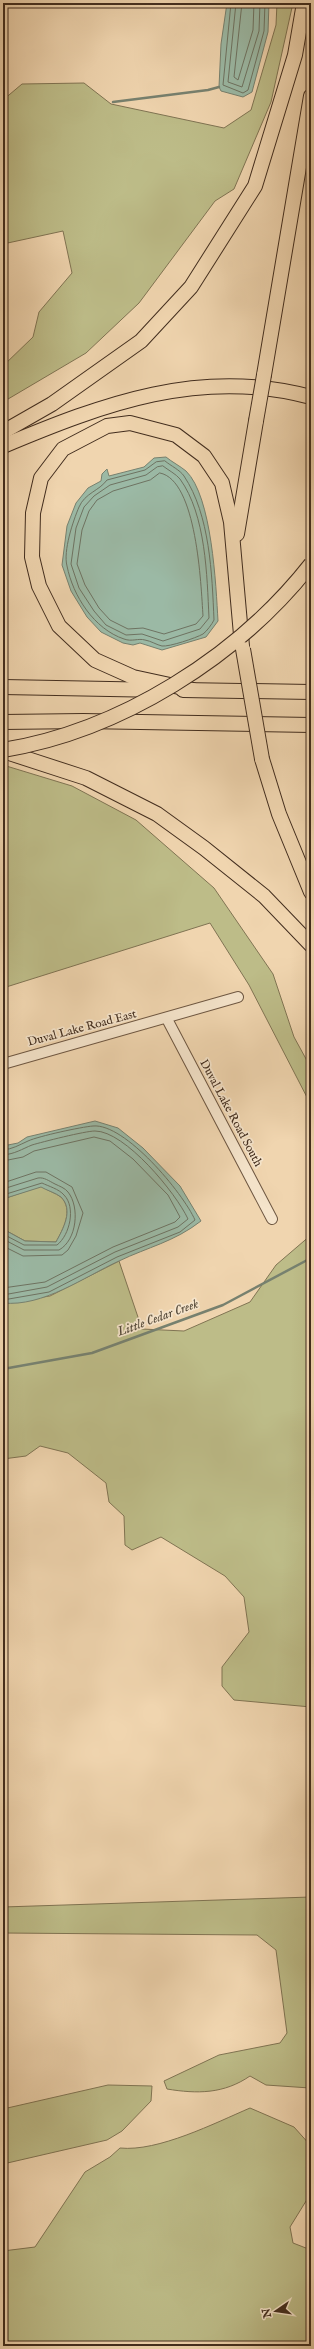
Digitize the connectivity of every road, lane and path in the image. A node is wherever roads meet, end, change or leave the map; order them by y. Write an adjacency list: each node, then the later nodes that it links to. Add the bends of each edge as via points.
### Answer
1 (304, 3): 4 (highway, via 295,55 255,186 192,287 141,341 52,404)
2 (311, 96): 6 (highway, bridge)
3 (311, 397): 5 (highway, via 237,386 164,392 109,405)
4 (3, 432)
5 (3, 446)
6 (234, 555): 9 (highway, via 231,522 222,483 204,456 176,435 130,423 107,426 63,449 41,478 33,513 32,557 39,586 59,626 94,660 133,677); 14 (highway, bridge, via 243,650 262,759)
7 (311, 564): 13 (highway, bridge, via 254,624 207,663 177,682 117,716 61,736)
8 (3, 688): 9 (highway)
9 (193, 690): 10 (highway)
10 (311, 692)
11 (3, 722): 12 (highway)
12 (311, 725)
13 (3, 751): 17 (highway, via 86,778 157,814 264,896)
14 (279, 814): 15 (highway); 16 (highway)
15 (311, 874)
16 (311, 892)
17 (311, 945)
18 (238, 996): 19 (street, Duval Lake Road East)
19 (167, 1018): 20 (street, Duval Lake Road East); 21 (street, Duval Lake Road South)
20 (3, 1064)
21 (272, 1219)

